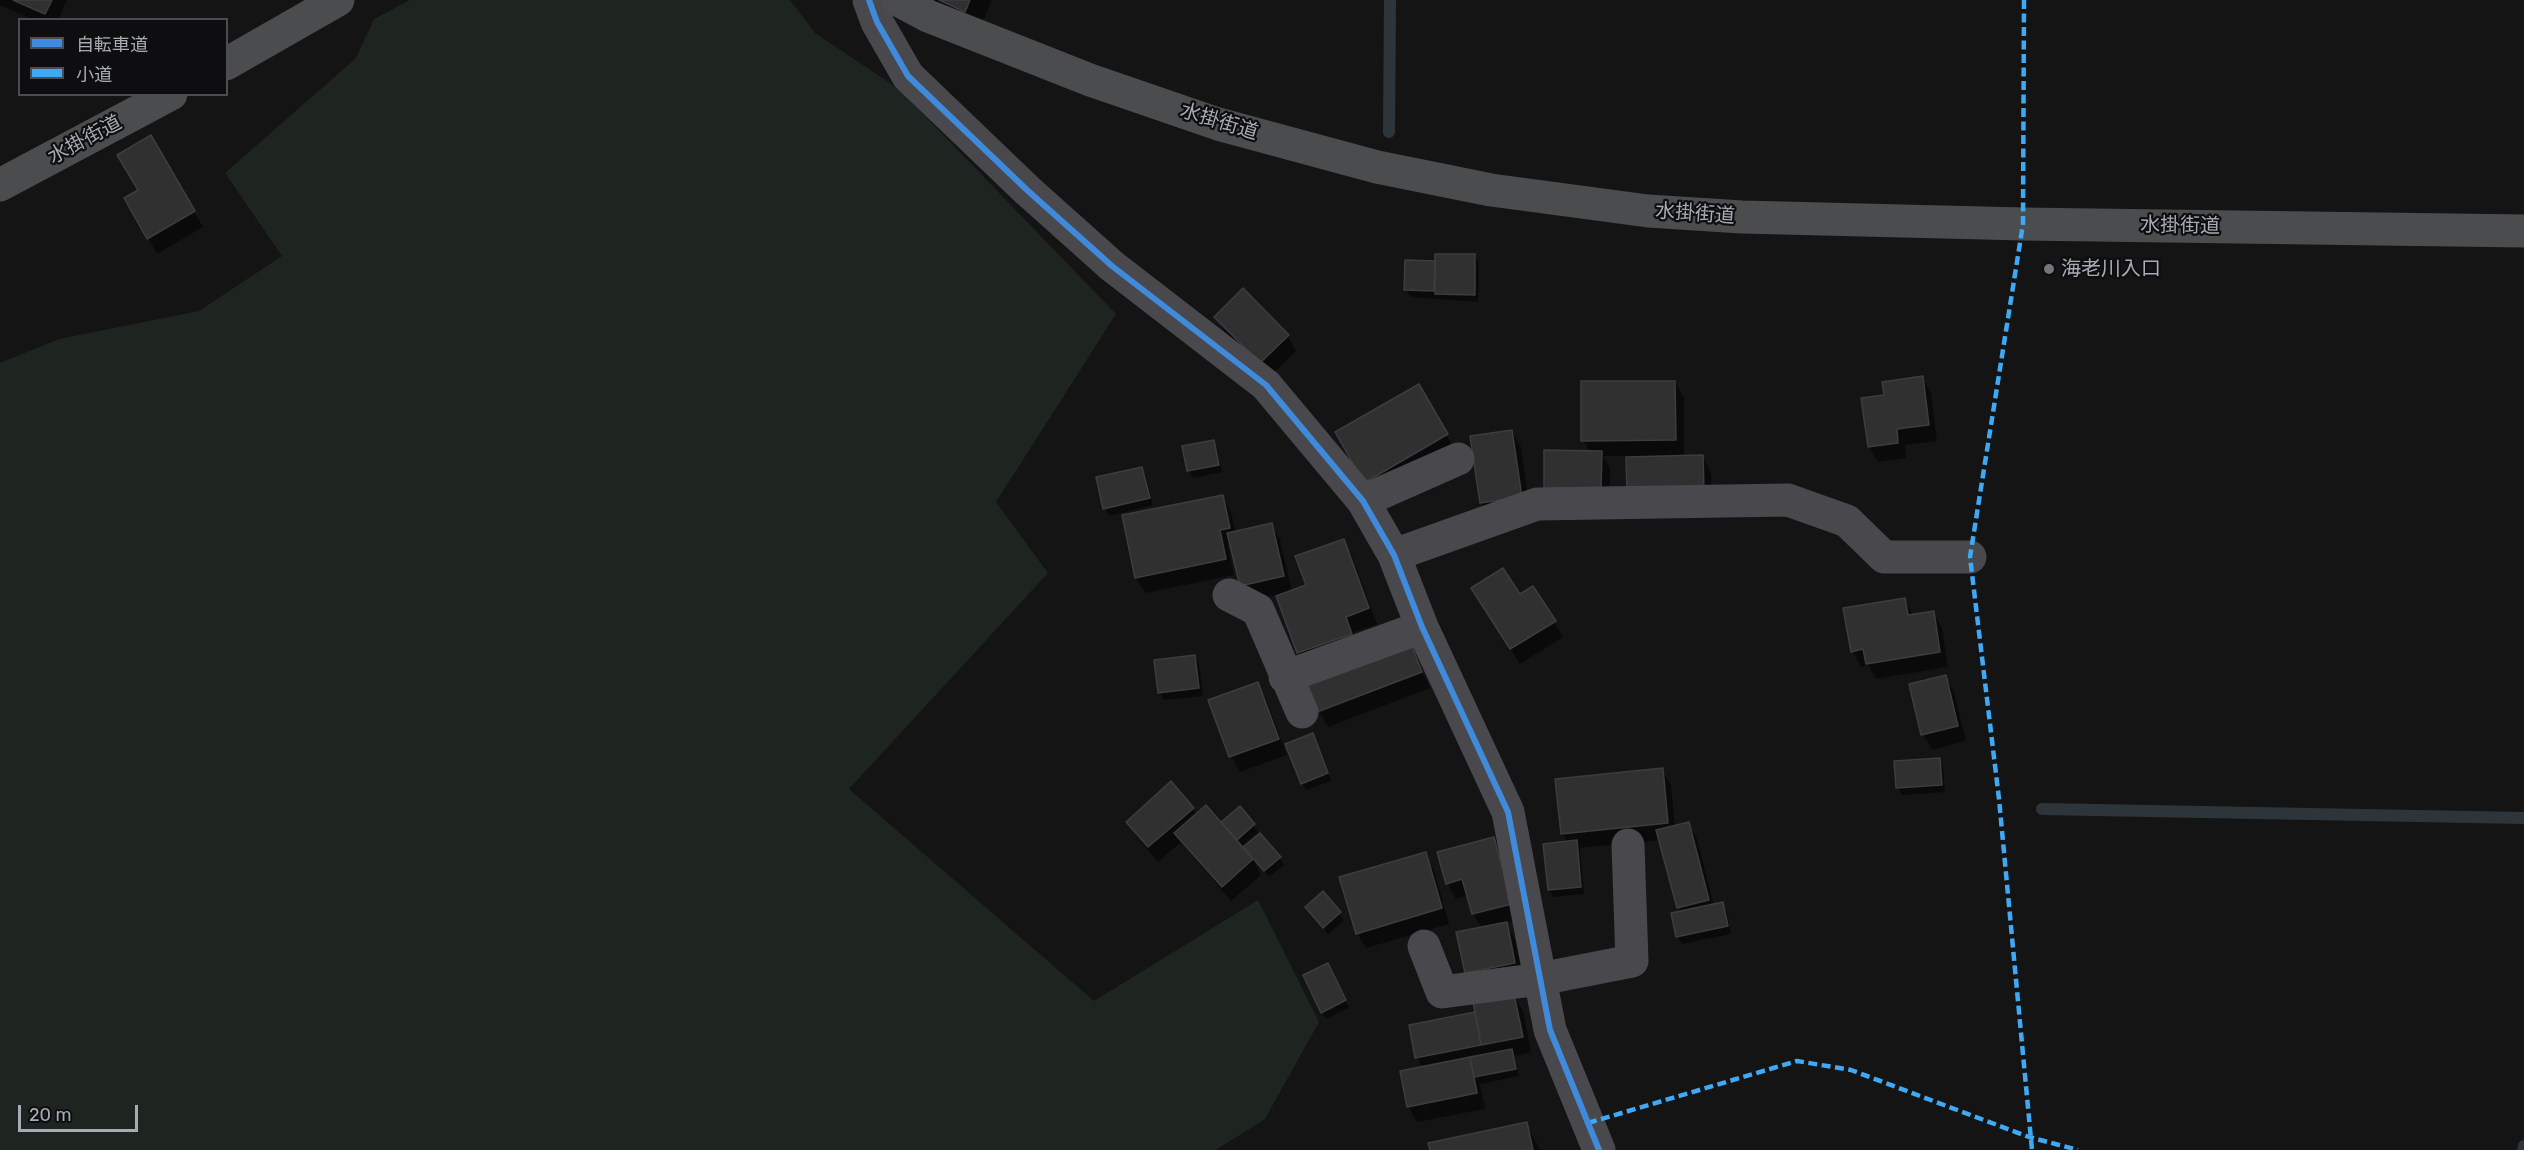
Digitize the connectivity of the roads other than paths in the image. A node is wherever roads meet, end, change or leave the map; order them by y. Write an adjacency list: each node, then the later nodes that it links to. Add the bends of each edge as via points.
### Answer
1 (338, 0): 4 (main road)
2 (868, 0): 9 (street, via 908,76 1112,266 1266,385)
3 (898, 0): 7 (main road, 水掛街道, via 928,16 1090,80 1218,124 1377,167 1491,190 1648,211 1742,217)
4 (228, 63)
5 (167, 96): 6 (main road, 水掛街道)
6 (0, 185)
7 (2524, 231)
8 (1458, 459): 9 (street)
9 (1363, 501): 10 (street)
10 (1394, 555): 11 (street, via 1537,504 1788,500 1847,522 1884,557); 13 (street)
11 (1970, 557)
12 (1229, 595): 14 (street, via 1258,610)
13 (1422, 627): 14 (street); 18 (street, via 1508,812)
14 (1286, 677): 15 (street)
15 (1302, 712)
16 (1628, 845): 18 (street, via 1632,961)
17 (1424, 946): 18 (street, via 1442,992)
18 (1540, 980): 19 (street, via 1550,1030)
19 (1599, 1150)

